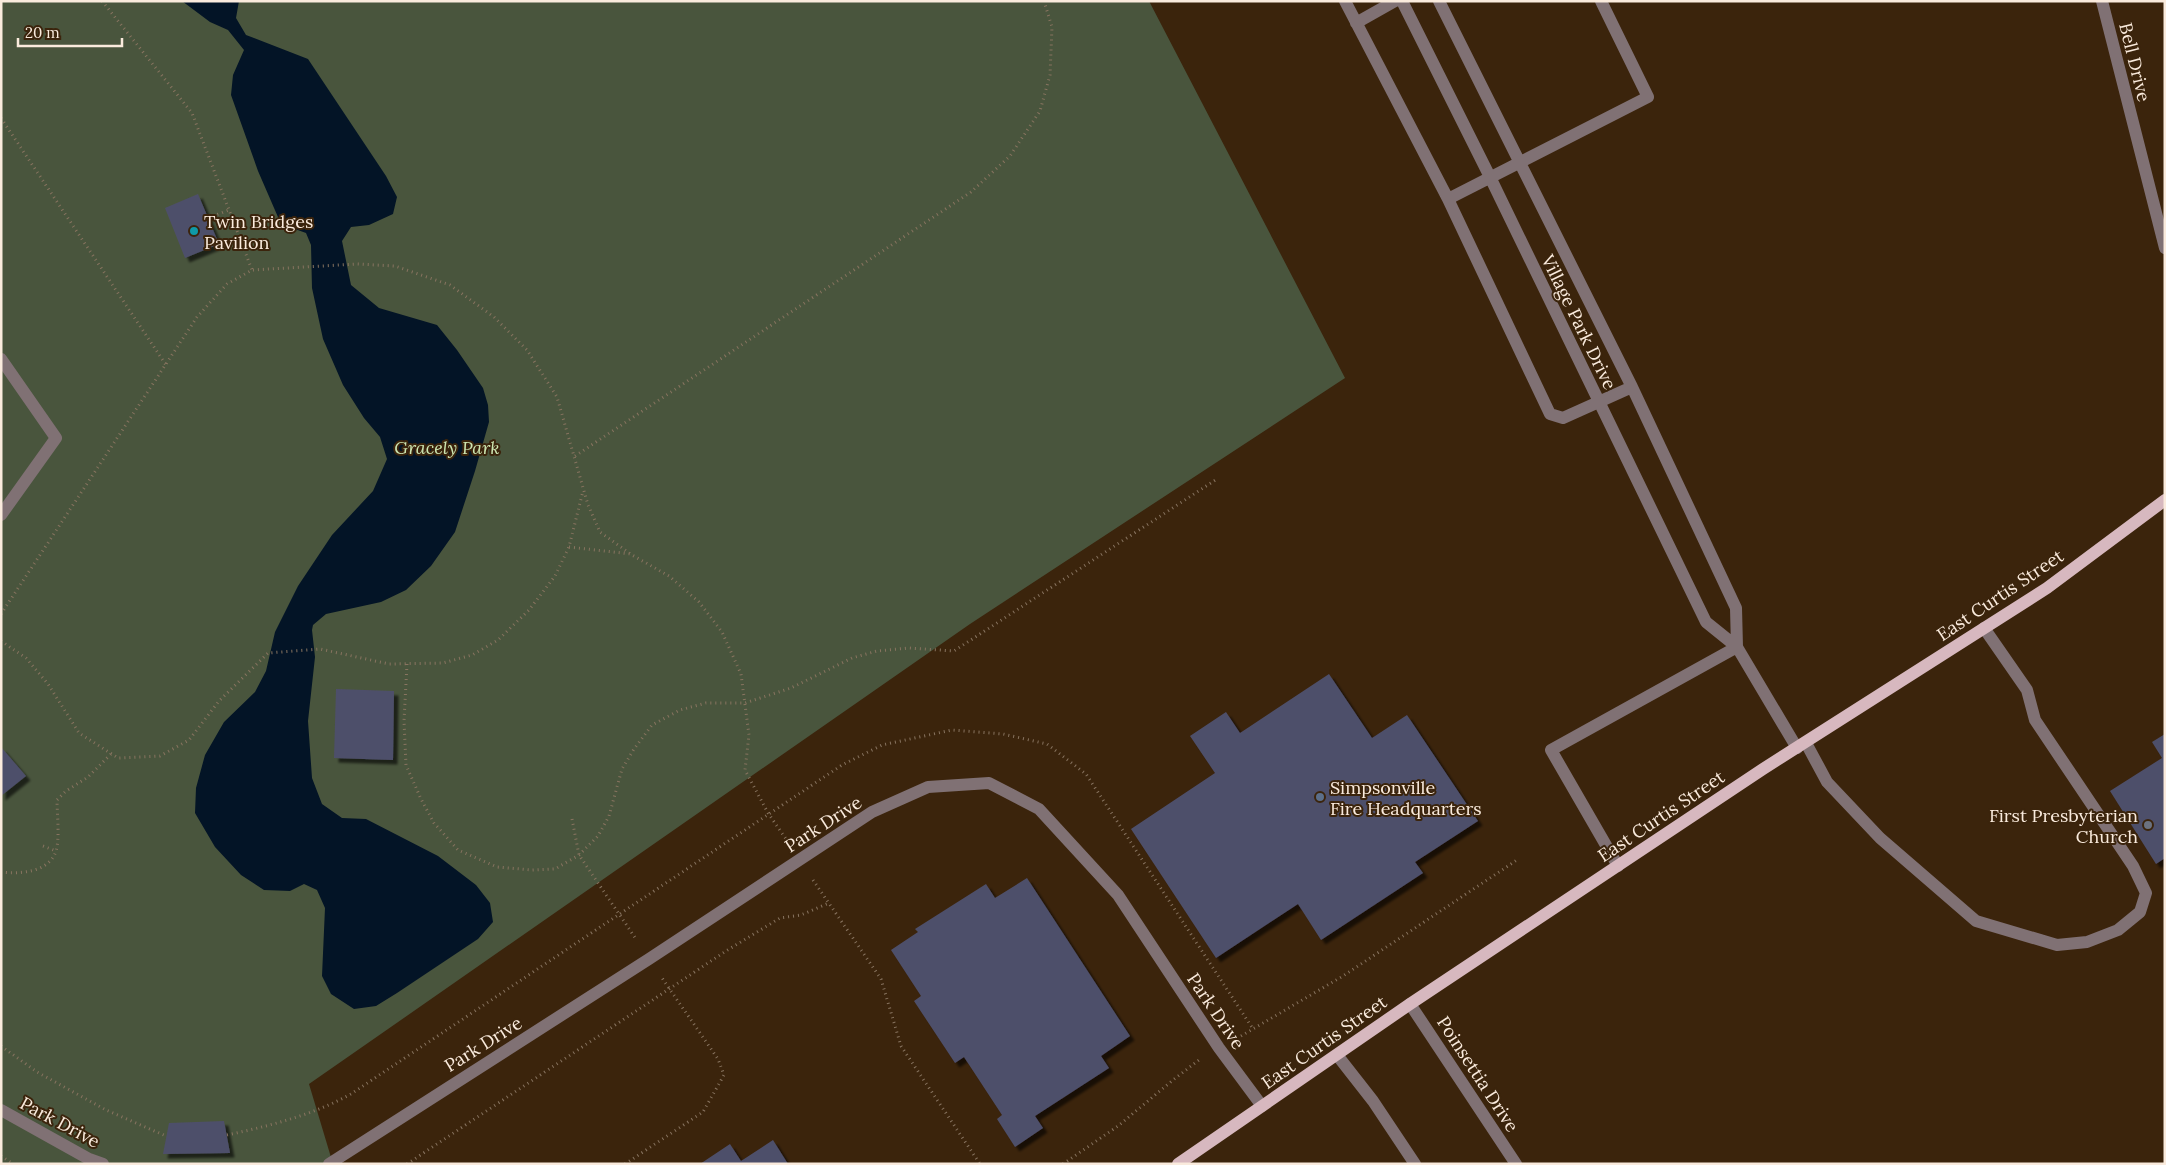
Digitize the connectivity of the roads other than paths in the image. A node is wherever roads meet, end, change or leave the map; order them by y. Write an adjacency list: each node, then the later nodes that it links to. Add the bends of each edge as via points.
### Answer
1 (1345, 1): 7 (street)
2 (1395, 1): 7 (street)
3 (1402, 1): 9 (street, Village Park Drive)
4 (1439, 1): 8 (street, Village Park Drive)
5 (1601, 1): 8 (street, via 1648,97)
6 (2102, 1): 11 (street, Bell Drive)
7 (1356, 23): 10 (street)
8 (1519, 163): 9 (street); 13 (street, Village Park Drive)
9 (1490, 177): 10 (street); 14 (street, Village Park Drive)
10 (1448, 199): 14 (street, via 1550,414 1563,418)
11 (2165, 248)
12 (1, 359): 16 (street, via 56,438)
13 (1632, 387): 14 (street); 18 (street, Village Park Drive, via 1736,608)
14 (1598, 403): 18 (street, Village Park Drive, via 1706,622)
15 (2165, 500): 17 (main road, East Curtis Street, via 2047,588)
16 (1, 515)
17 (1984, 628): 19 (main road, East Curtis Street); 19 (street, Village Park Drive, via 2027,690 2035,720 2133,866 2146,893 2140,912 2118,930 2087,942 2057,945 1976,921 1871,829 1827,782)
18 (1737, 647): 19 (street, Village Park Drive); 20 (street, via 1551,750)
19 (1802, 746): 20 (main road, East Curtis Street)
20 (1618, 866): 21 (main road, East Curtis Street)
21 (1410, 1004): 22 (main road, East Curtis Street); 29 (street, Poinsettia Drive)
22 (1338, 1055): 23 (main road, East Curtis Street); 28 (street)
23 (1262, 1106): 26 (street, Park Drive, via 1219,1048 1118,895 1039,809 990,783 928,787 872,812 649,960); 27 (main road, East Curtis Street)
24 (1, 1110): 25 (street, Park Drive)
25 (103, 1164)
26 (329, 1164)
27 (1178, 1164)
28 (1415, 1164)
29 (1516, 1164)

